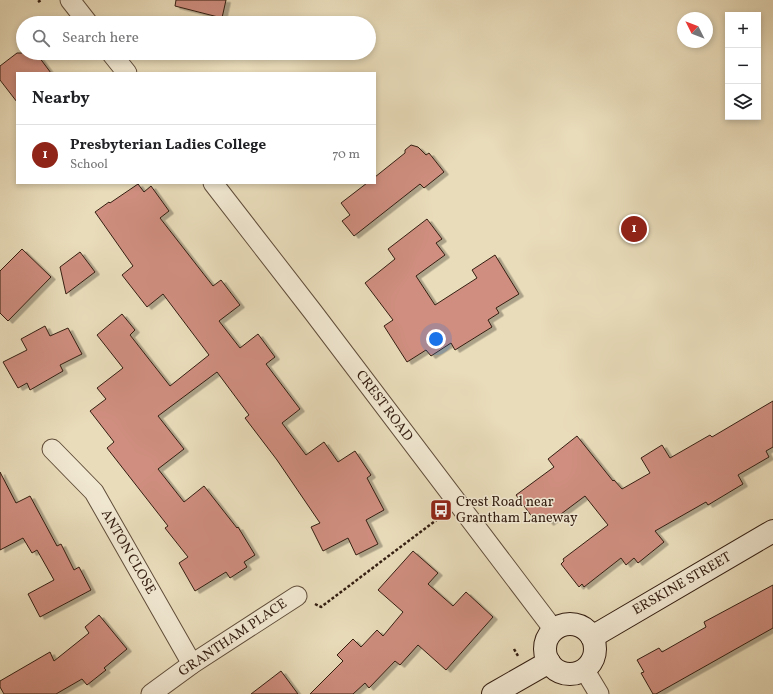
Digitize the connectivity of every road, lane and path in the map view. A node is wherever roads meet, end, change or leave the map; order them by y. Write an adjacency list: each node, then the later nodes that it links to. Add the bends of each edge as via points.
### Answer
1 (70, 0): 2 (street)
2 (83, 16)
3 (117, 60): 4 (street)
4 (126, 72)
5 (214, 184): 11 (street, CREST ROAD, via 314,312)
6 (52, 449): 16 (street, ANTON CLOSE, via 94,492)
7 (440, 518): 10 (path)
8 (773, 531): 12 (street, ERSKINE STREET)
9 (296, 596): 16 (street, GRANTHAM PLACE)
10 (321, 607)
11 (554, 630): 12 (street, via 564,625 575,625 585,629); 15 (street, via 548,636 545,645 545,654)
12 (592, 637): 17 (street, via 594,654)
13 (514, 649): 14 (path)
14 (517, 654)
15 (549, 662): 17 (street, via 565,673 575,673); 19 (street)
16 (192, 664): 18 (street, GRANTHAM PLACE)
17 (584, 669): 20 (street)
18 (151, 694)
19 (494, 694)
20 (599, 694)

